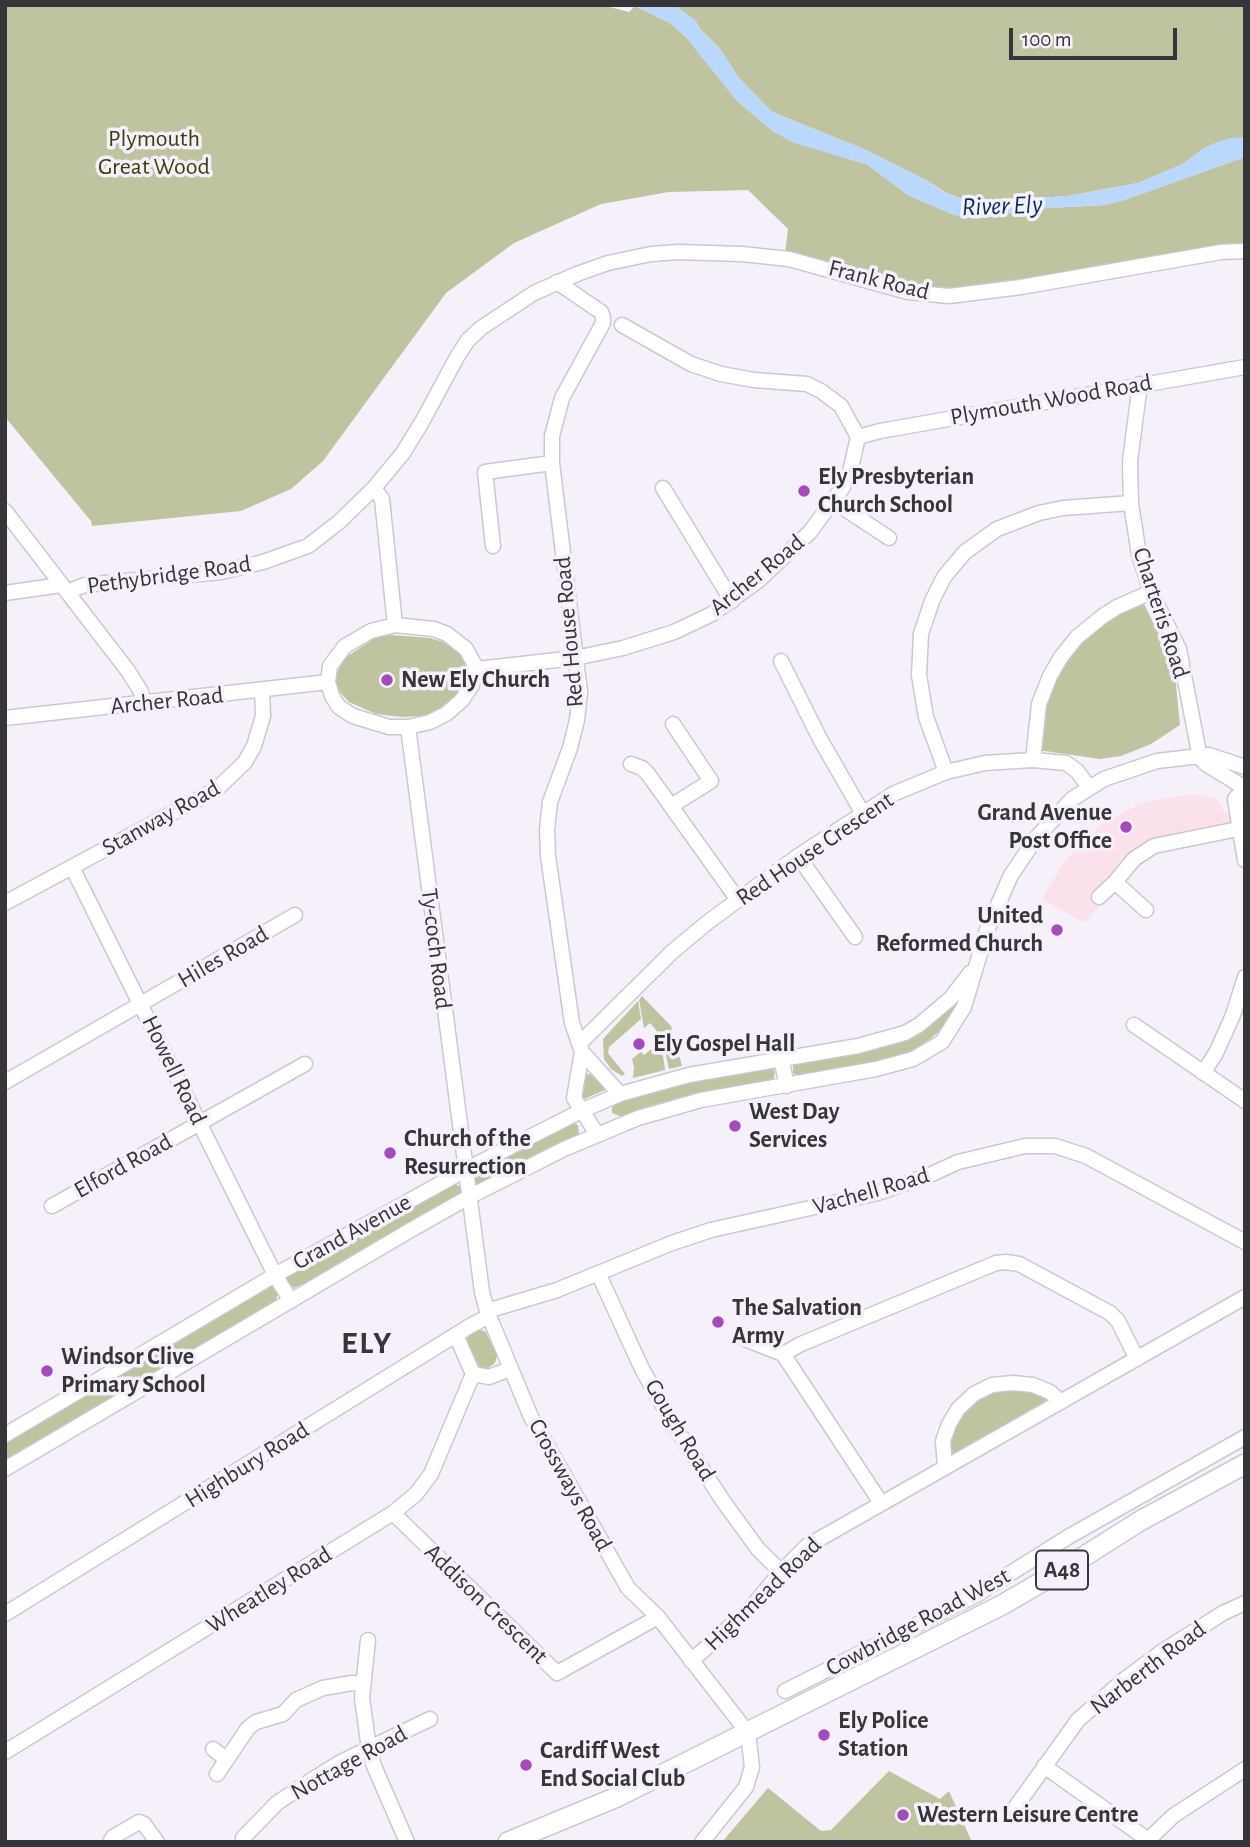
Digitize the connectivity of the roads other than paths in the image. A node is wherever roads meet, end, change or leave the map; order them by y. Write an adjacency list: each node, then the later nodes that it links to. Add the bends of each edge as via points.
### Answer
1 (1245, 251): 2 (street, Frank Road, via 969,295 908,292 789,259 678,251 608,263)
2 (557, 282): 7 (street, Red House Road, via 601,312 603,323 562,398 552,436); 8 (street, Pethybridge Road, via 501,314 468,340 403,453)
3 (622, 325): 6 (street, via 691,364 721,374 807,384 841,406)
4 (1245, 367): 5 (street, Plymouth Wood Road)
5 (1140, 384): 6 (street, Plymouth Wood Road); 11 (street, Charteris Road, via 1130,461)
6 (858, 437): 10 (street, Archer Road, via 850,472)
7 (552, 463): 14 (street, via 485,472); 20 (street, Red House Road)
8 (374, 488): 15 (street, Pethybridge Road, via 325,534 287,555 222,572); 19 (street, via 382,499)
9 (663, 488): 18 (street)
10 (833, 501): 13 (street); 18 (street, Archer Road, via 782,561)
11 (1130, 503): 16 (street, Charteris Road); 33 (street, via 1063,508 997,529 965,552 944,576 921,634 919,675 926,717)
12 (5, 511): 15 (street)
13 (890, 538)
14 (493, 546)
15 (64, 588): 17 (street, Pethybridge Road); 25 (street, via 128,671)
16 (1151, 592): 29 (street, Charteris Road, via 1178,649); 30 (street, via 1103,616 1061,656 1039,704)
17 (5, 593)
18 (732, 601): 20 (street, Archer Road, via 674,632)
19 (396, 625): 22 (street, via 447,634 466,649); 23 (street, via 371,631 345,646 330,666)
20 (575, 658): 22 (street, Archer Road); 54 (street, Red House Road, via 580,692 577,720 550,802 547,830 566,984)
21 (781, 662): 38 (street)
22 (477, 669): 28 (street, via 462,700 430,722)
23 (328, 682): 24 (street, Archer Road); 28 (street, via 339,707 353,716 389,727)
24 (262, 690): 25 (street, Archer Road); 42 (street, Stanway Road, via 262,716 254,746 232,777)
25 (145, 703): 26 (street, Archer Road)
26 (5, 718)
27 (673, 724): 37 (street, via 711,781)
28 (408, 727): 65 (street, Ty-coch Road)
29 (1200, 758): 32 (street, Grand Avenue, via 1217,756); 35 (street, Grand Avenue, via 1144,764); 36 (street)
30 (1033, 760): 33 (street, Red House Crescent, via 985,763); 35 (street, Red House Crescent, via 1066,763)
31 (631, 764): 37 (street, via 648,774)
32 (1245, 767)
33 (946, 772): 38 (street, Red House Crescent)
34 (1245, 780): 36 (street)
35 (1089, 787): 50 (street, Grand Avenue, via 1061,809 1023,857 994,912)
36 (1245, 788): 39 (street, via 1235,799)
37 (671, 806): 45 (street)
38 (862, 812): 40 (street, Red House Crescent)
39 (1241, 823): 41 (street); 43 (street, via 1154,846 1134,859)
40 (798, 856): 45 (street, Red House Crescent); 49 (street)
41 (1245, 860)
42 (72, 867): 46 (street, Stanway Road); 52 (street, Howell Road)
43 (1115, 882): 44 (street); 47 (street)
44 (1099, 897)
45 (738, 900): 54 (street, Red House Crescent, via 672,953)
46 (5, 903)
47 (1146, 910)
48 (295, 915): 52 (street, Hiles Road)
49 (855, 937)
50 (975, 966): 55 (street, Grand Avenue, via 951,999 905,1032 858,1046); 59 (street, Grand Avenue, via 964,1007 943,1042 913,1059)
51 (1245, 977): 57 (street, via 1216,1054)
52 (141, 1004): 58 (street, Hiles Road); 63 (street, Howell Road)
53 (1134, 1025): 57 (street)
54 (580, 1048): 60 (street, Red House Road); 62 (street, Red House Road, via 574,1098)
55 (781, 1058): 59 (street); 60 (street, Grand Avenue)
56 (304, 1064): 63 (street, Elford Road)
57 (1203, 1073): 61 (street)
58 (5, 1082)
59 (787, 1086): 64 (street, Grand Avenue, via 701,1100)
60 (620, 1094): 62 (street, Grand Avenue)
61 (1245, 1101)
62 (581, 1111): 64 (street); 65 (street, Grand Avenue)
63 (200, 1123): 67 (street, Elford Road); 69 (street, Howell Road)
64 (597, 1134): 66 (street, Grand Avenue)
65 (465, 1170): 66 (street); 69 (street, Grand Avenue)
66 (469, 1197): 72 (street, Grand Avenue); 73 (street, Crossways Road)
67 (52, 1206)
68 (1245, 1242): 70 (street, Vachell Road, via 1086,1156 1055,1146 1025,1146 958,1162 878,1194 710,1230)
69 (275, 1275): 72 (street, Grand Avenue); 81 (street, Grand Avenue)
70 (599, 1275): 73 (street, Vachell Road); 90 (street, Gough Road, via 642,1369 677,1430 758,1549)
71 (1245, 1297): 77 (street, Highmead Road)
72 (291, 1301): 85 (street, Grand Avenue)
73 (488, 1314): 74 (street, Highbury Road); 78 (street, Crossways Road)
74 (456, 1335): 79 (street); 92 (street, Highbury Road)
75 (745, 1339): 76 (street)
76 (783, 1354): 77 (street, via 1006,1262 1019,1264 1110,1313); 87 (street)
77 (1138, 1359): 80 (street, Highmead Road)
78 (510, 1369): 79 (street, via 489,1377); 93 (street, Crossways Road, via 531,1417 628,1588)
79 (473, 1374): 88 (street, Wheatley Road, via 431,1474)
80 (1061, 1402): 84 (street, Highmead Road); 84 (street, via 1033,1385 1013,1383 992,1385 974,1394 949,1424 943,1441)
81 (5, 1435)
82 (1245, 1437): 86 (street, Cowbridge Road West)
83 (1245, 1464): 89 (highway, Cowbridge Road West / A48)
84 (945, 1467): 87 (street, Highmead Road)
85 (5, 1469)
86 (1129, 1502): 89 (street); 96 (street, Cowbridge Road West, via 976,1595)
87 (881, 1503): 90 (street, Highmead Road, via 807,1546)
88 (393, 1513): 93 (street, Addison Crescent, via 557,1672); 104 (street, Wheatley Road)
89 (1140, 1521): 99 (highway, Cowbridge Road West / A48, via 1002,1605)
90 (781, 1572): 95 (street, Highmead Road, via 749,1610)
91 (1245, 1602): 106 (street, Narberth Road, via 1125,1679 1078,1720)
92 (5, 1614)
93 (658, 1617): 95 (street, Crossways Road)
94 (368, 1640): 97 (street)
95 (691, 1661): 101 (street, Crossways Road)
96 (813, 1677): 98 (street, Cowbridge Road West); 99 (street, Cowbridge Road West)
97 (363, 1684): 103 (street); 105 (street, via 323,1688 296,1700 283,1714 248,1728)
98 (785, 1691)
99 (822, 1696): 101 (highway, Cowbridge Road West / A48)
100 (430, 1719): 103 (street, Nottage Road)
101 (748, 1733): 115 (highway, Cowbridge Road West / A48, via 617,1797); 116 (street, via 752,1767 746,1787)
102 (213, 1749): 105 (street)
103 (369, 1749): 113 (street, Nottage Road, via 277,1803); 114 (street)
104 (5, 1752)
105 (226, 1759): 108 (street)
106 (1044, 1766): 109 (street, Narberth Road); 110 (street)
107 (1245, 1769): 110 (street, via 1173,1816)
108 (216, 1774)
109 (1012, 1812)
110 (1150, 1841)
111 (110, 1842): 112 (street, via 139,1822)
112 (156, 1842)
113 (243, 1842)
114 (407, 1842)
115 (508, 1842)
116 (702, 1842)

